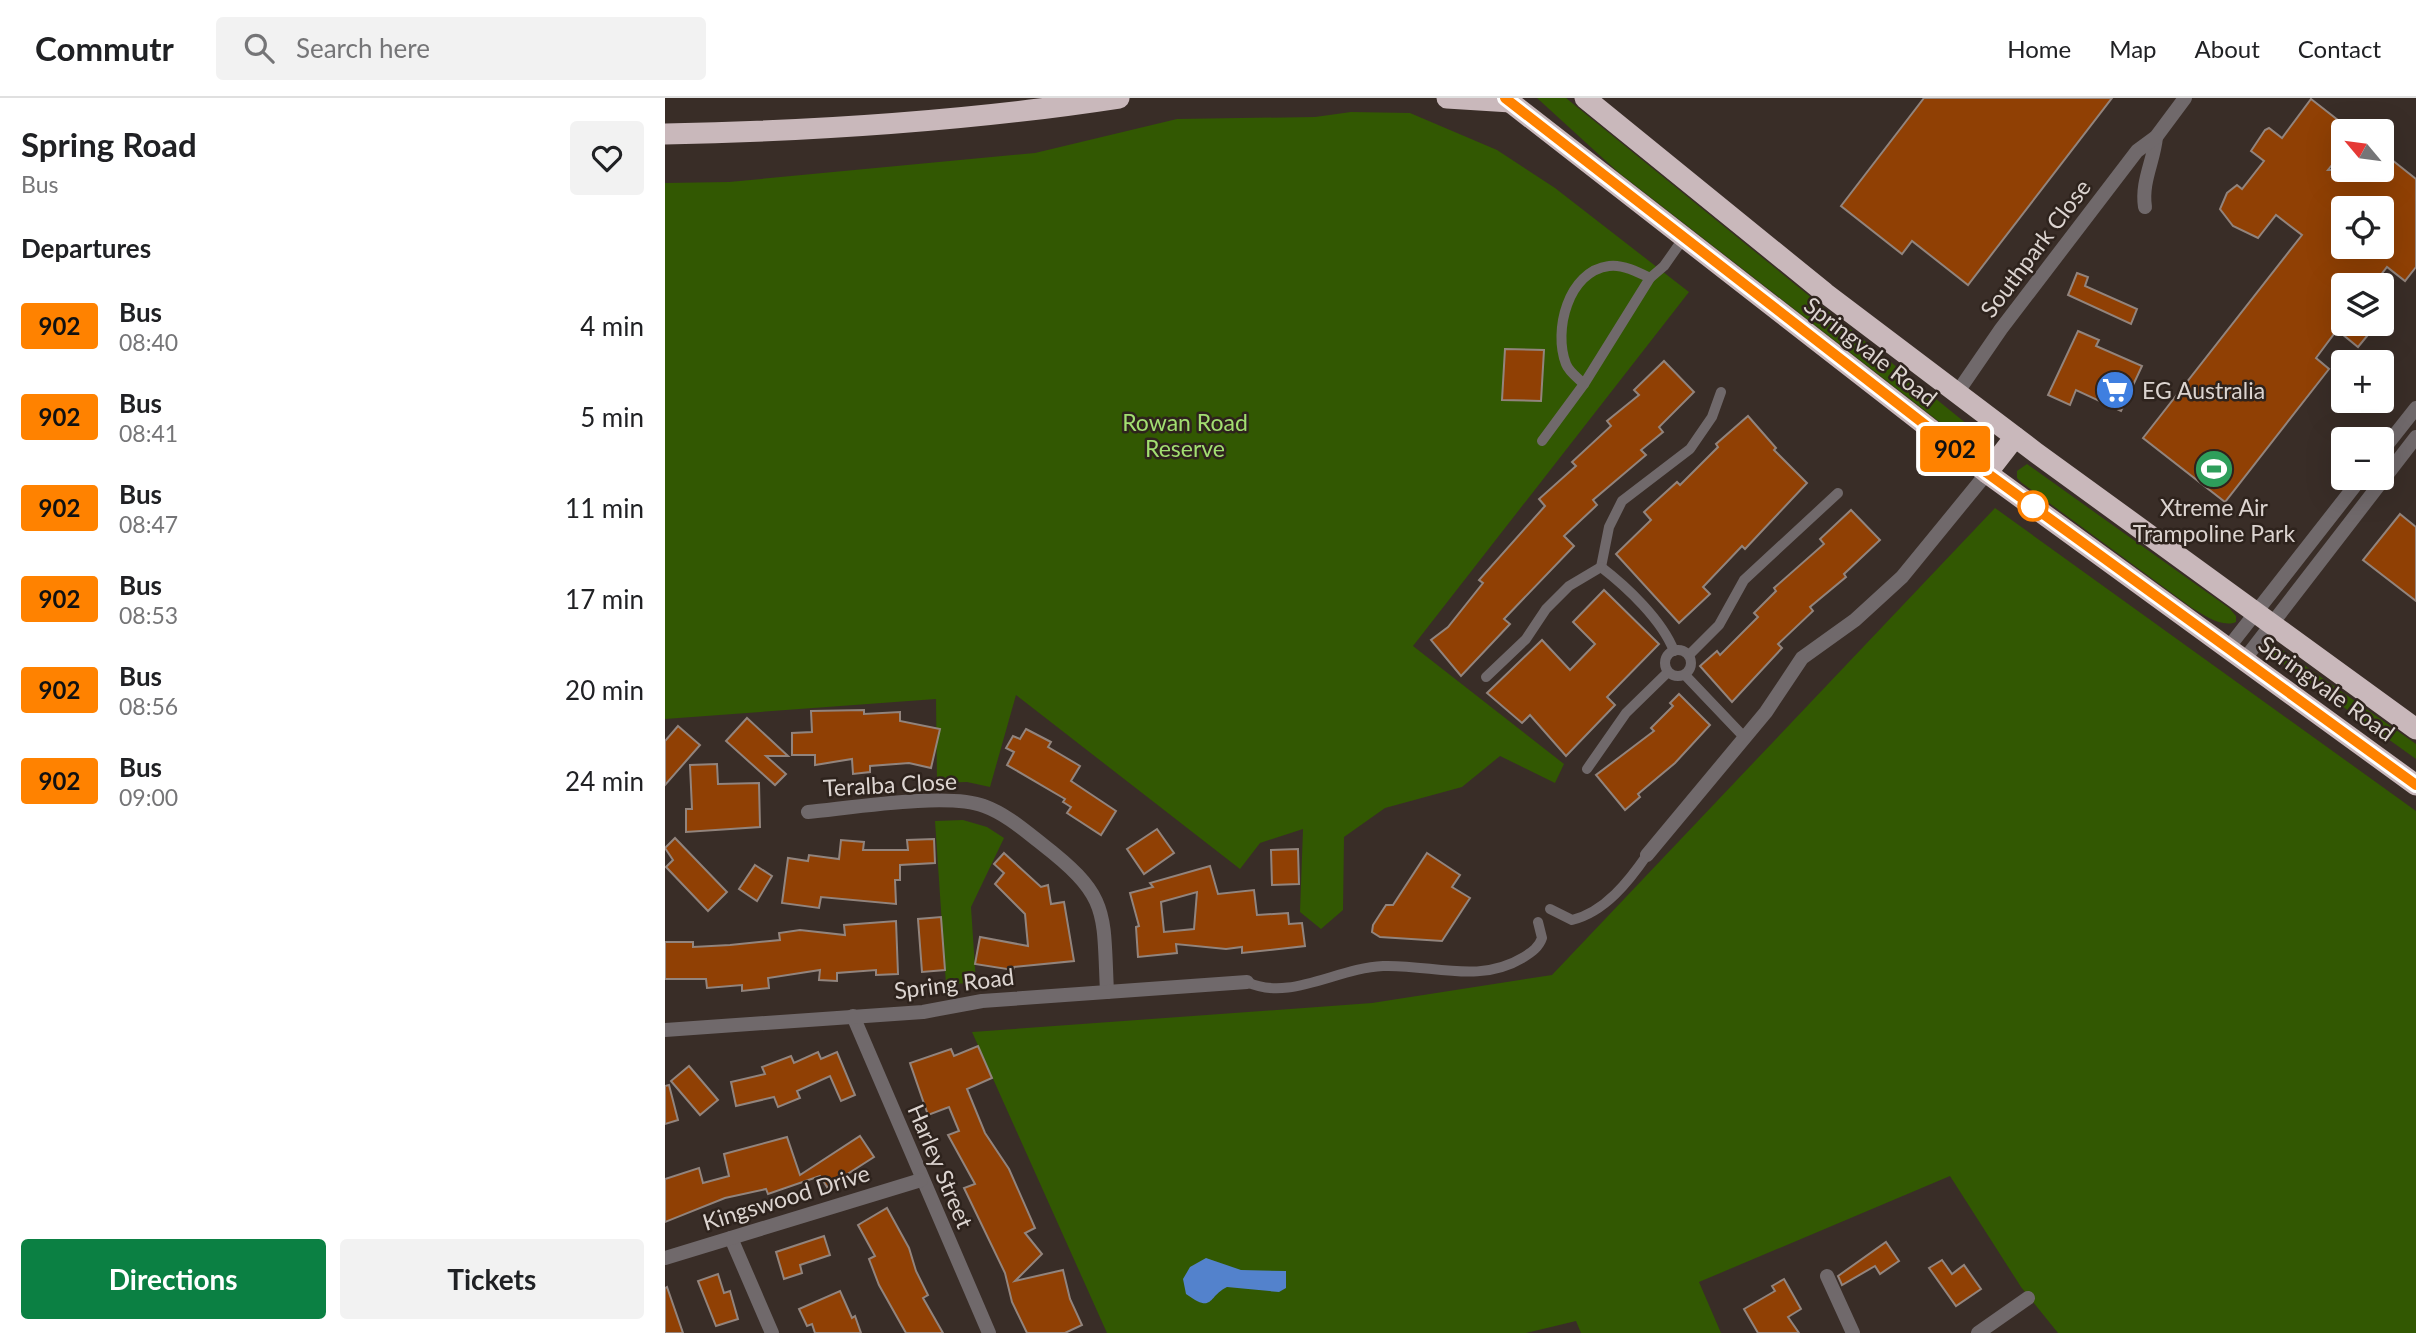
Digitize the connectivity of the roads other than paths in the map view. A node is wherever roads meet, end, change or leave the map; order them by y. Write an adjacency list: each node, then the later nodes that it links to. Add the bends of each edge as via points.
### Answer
1 (1119, 98): 6 (highway, via 843,128)
2 (1447, 98): 5 (highway)
3 (1585, 98): 13 (highway, Springvale Road, via 1750,234)
4 (2185, 98): 7 (street, Southpark Close)
5 (1508, 100): 9 (highway, Springvale Road)
6 (665, 134)
7 (2156, 137): 8 (street, Southpark Close, via 2145,180); 13 (street, Southpark Close, via 2137,151)
8 (2145, 207)
9 (1683, 239): 10 (lane); 19 (highway, Springvale Road)
10 (1650, 278): 11 (lane); 11 (lane, via 1609,266 1588,274 1574,292 1560,342 1567,367)
11 (1584, 384): 18 (lane)
12 (1721, 392): 22 (lane, via 1690,449 1622,500 1609,527)
13 (1957, 393): 16 (highway, Springvale Road)
14 (2416, 408): 15 (street)
15 (2394, 436)
16 (2015, 437): 19 (highway); 23 (highway, Springvale Road)
17 (2416, 437): 24 (street)
18 (1542, 441)
19 (1987, 473): 26 (highway, Springvale Road); 32 (street, via 1902,577 1856,620 1802,658)
20 (2351, 490): 23 (street)
21 (1838, 493): 27 (lane, via 1744,580 1719,625)
22 (1601, 567): 25 (lane, via 1663,631); 30 (lane, via 1569,586 1526,639)
23 (2254, 612): 24 (highway, Springvale Road); 26 (street)
24 (2272, 624): 26 (street); 31 (highway, Springvale Road)
25 (1674, 651): 27 (lane); 28 (lane, via 1667,660)
26 (2236, 654): 34 (highway, Springvale Road)
27 (1689, 655): 29 (lane)
28 (1668, 672): 29 (lane); 33 (lane, via 1626,713)
29 (1685, 675): 32 (lane)
30 (1486, 677)
31 (2416, 729)
32 (1745, 738): 36 (street)
33 (1587, 769)
34 (2416, 785)
35 (807, 811): 40 (street, Teralba Close, via 951,800 984,806 1011,820 1075,870 1095,895 1103,920)
36 (1647, 855): 37 (lane, via 1593,912 1572,920)
37 (1550, 909)
38 (1538, 922): 39 (lane, via 1542,935 1537,947 1513,963 1491,970 1451,973 1381,966 1294,988 1266,989)
39 (1247, 982): 40 (street, Spring Road)
40 (1107, 992): 41 (street, Spring Road)
41 (853, 1016): 42 (street, Spring Road); 43 (street, Harley Street)
42 (665, 1030)
43 (921, 1180): 44 (street, Kingswood Drive); 49 (street, Harley Street)
44 (731, 1238): 45 (street, Kingswood Drive); 48 (street)
45 (665, 1258)
46 (1827, 1276): 50 (street)
47 (2028, 1298): 51 (street)
48 (772, 1333)
49 (989, 1333)
50 (1853, 1333)
51 (1978, 1333)

